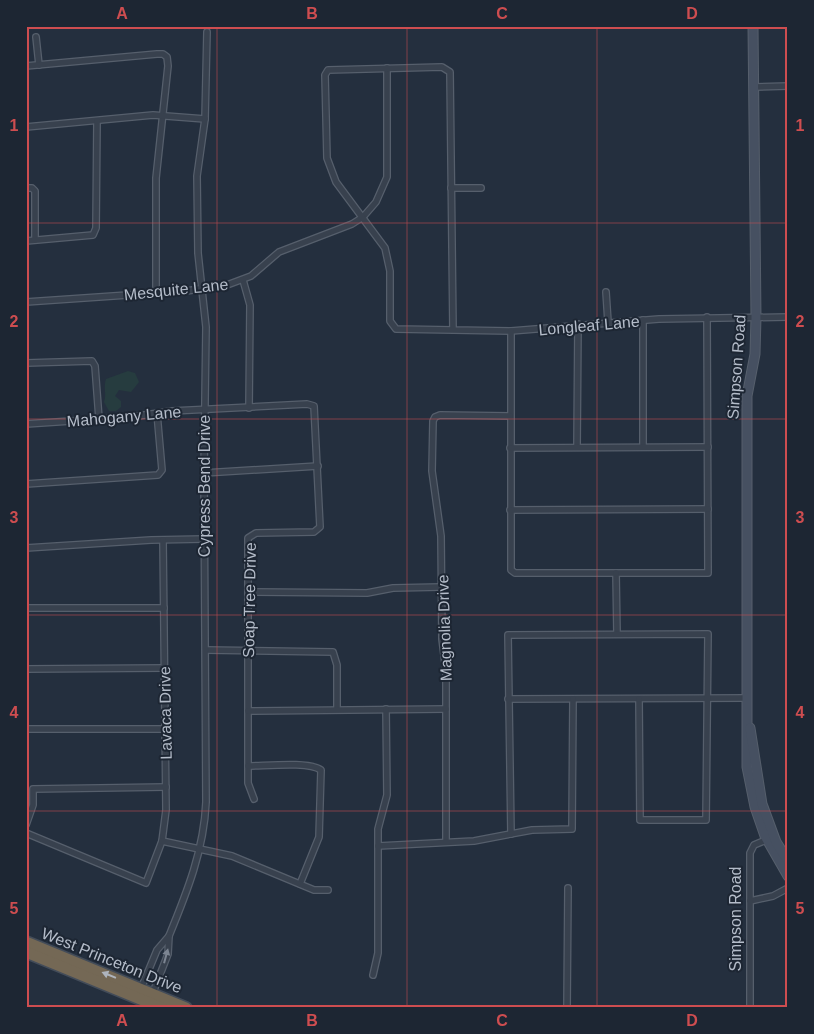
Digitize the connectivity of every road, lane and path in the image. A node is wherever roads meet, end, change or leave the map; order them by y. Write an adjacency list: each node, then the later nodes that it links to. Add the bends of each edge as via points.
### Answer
1 (753, 26): 7 (street, Simpson Road)
2 (207, 32): 10 (street, Cypress Bend Drive)
3 (36, 37): 4 (street)
4 (39, 65): 5 (street); 9 (street, via 165,55 168,66)
5 (26, 66)
6 (388, 68): 14 (street, via 442,67 448,70); 16 (street, Mesquite Lane, via 387,177 376,202); 16 (street, via 328,70 325,75 327,158 336,182)
7 (754, 86): 8 (street); 24 (street, Simpson Road)
8 (788, 86)
9 (164, 115): 10 (street); 11 (street); 22 (street, via 156,178)
10 (205, 119): 20 (street, Cypress Bend Drive, via 197,176)
11 (97, 121): 12 (street); 17 (street, via 96,228 93,235)
12 (26, 127)
13 (26, 188): 17 (street, via 33,189)
14 (451, 188): 15 (street); 30 (street)
15 (481, 188)
16 (363, 217): 19 (street, Mesquite Lane, via 279,252); 30 (street, Longleaf Lane, via 379,237 389,259 392,326 396,329)
17 (35, 240): 18 (street)
18 (26, 241)
19 (243, 280): 20 (street, Mesquite Lane); 34 (street, via 250,305)
20 (201, 288): 22 (street, Mesquite Lane); 35 (street, Cypress Bend Drive, via 206,327)
21 (606, 292): 28 (street)
22 (156, 293): 23 (street, Mesquite Lane)
23 (26, 302)
24 (756, 317): 25 (street, Longleaf Lane); 26 (street, Longleaf Lane); 63 (street, Simpson Road, via 755,354 747,396)
25 (788, 317)
26 (707, 318): 27 (street, Longleaf Lane); 42 (street)
27 (643, 320): 28 (street, Longleaf Lane); 41 (street)
28 (608, 322): 29 (street, Longleaf Lane)
29 (578, 324): 31 (street, Longleaf Lane); 40 (street)
30 (452, 330): 31 (street, Longleaf Lane)
31 (511, 331): 37 (street)
32 (26, 363): 38 (street, via 92,361)
33 (312, 404): 34 (street, Mahogany Lane); 44 (street, Soap Tree Drive)
34 (249, 408): 35 (street, Mahogany Lane)
35 (204, 411): 36 (street, Mahogany Lane); 45 (street, Cypress Bend Drive)
36 (157, 413): 38 (street, Mahogany Lane); 46 (street, via 160,474)
37 (510, 416): 43 (street); 53 (street, Magnolia Drive, via 435,417 433,421 432,471 440,524)
38 (99, 419): 39 (street, Mahogany Lane)
39 (26, 424)
40 (577, 447): 41 (street); 43 (street)
41 (643, 447): 42 (street)
42 (708, 447): 47 (street)
43 (510, 448): 48 (street)
44 (318, 466): 45 (street); 54 (street, Soap Tree Drive, via 320,527 309,533 256,533 249,536)
45 (204, 473): 49 (street, Cypress Bend Drive)
46 (26, 484)
47 (708, 509): 48 (street); 52 (street, via 708,573)
48 (510, 510): 52 (street, via 512,570 515,573)
49 (204, 539): 50 (street); 58 (street, Cypress Bend Drive)
50 (163, 540): 51 (street); 56 (street, Lavaca Drive)
51 (26, 548)
52 (616, 573): 57 (street)
53 (442, 587): 54 (street, via 393,588 367,593); 69 (street, Magnolia Drive)
54 (248, 592): 59 (street, Soap Tree Drive)
55 (26, 608): 56 (street)
56 (164, 608): 60 (street, Lavaca Drive)
57 (617, 634): 62 (street, via 708,634); 64 (street, via 508,635)
58 (206, 650): 59 (street); 84 (street, Cypress Bend Drive, via 206,802)
59 (248, 651): 67 (street, via 333,652 337,665); 70 (street, Soap Tree Drive)
60 (164, 668): 61 (street); 73 (street, Lavaca Drive)
61 (26, 669)
62 (707, 698): 63 (street); 66 (street); 66 (street, via 706,820 640,820)
63 (746, 698): 71 (street, Simpson Road)
64 (508, 699): 65 (street); 79 (street)
65 (573, 699): 66 (street); 79 (street, via 572,829)
66 (640, 699)
67 (337, 709): 68 (street); 70 (street)
68 (386, 709): 69 (street); 83 (street, via 387,795 378,830)
69 (446, 709): 82 (street, Magnolia Drive)
70 (248, 711): 74 (street, Soap Tree Drive)
71 (746, 711): 80 (street, Simpson Road, via 750,783); 85 (street, Simpson Road, via 762,804 776,842)
72 (26, 728): 73 (street)
73 (165, 728): 75 (street, Lavaca Drive)
74 (248, 766): 76 (street, Soap Tree Drive, via 249,789); 87 (street, via 317,767 321,770 319,837)
75 (166, 787): 77 (street, via 34,789); 81 (street, Lavaca Drive)
76 (254, 799)
77 (26, 825)
78 (26, 834): 81 (street, Lavaca Drive, via 146,883)
79 (511, 834): 82 (street)
80 (766, 840): 86 (street, Simpson Road); 91 (street, Simpson Road, via 754,845 750,853)
81 (162, 841): 84 (street)
82 (446, 842): 83 (street)
83 (378, 846): 95 (street, via 378,953)
84 (200, 848): 87 (street, via 232,856); 92 (street, Cypress Bend Drive, via 190,884)
85 (788, 862)
86 (788, 876)
87 (300, 884): 90 (street, via 314,890)
88 (568, 888): 100 (street)
89 (788, 888): 91 (street)
90 (328, 890)
91 (750, 902): 101 (street, Simpson Road)
92 (169, 936): 96 (street, Cypress Bend Drive, via 157,950); 97 (street, Cypress Bend Drive, one-way to 92, via 168,954)
93 (26, 942): 96 (highway, West Princeton Drive, one-way to 93)
94 (26, 952): 96 (highway, West Princeton Drive)
95 (373, 975)
96 (140, 993): 97 (highway, West Princeton Drive)
97 (151, 998): 98 (highway, West Princeton Drive); 99 (highway, West Princeton Drive)
98 (162, 1008)
99 (186, 1008)
100 (567, 1008)
101 (750, 1008)

